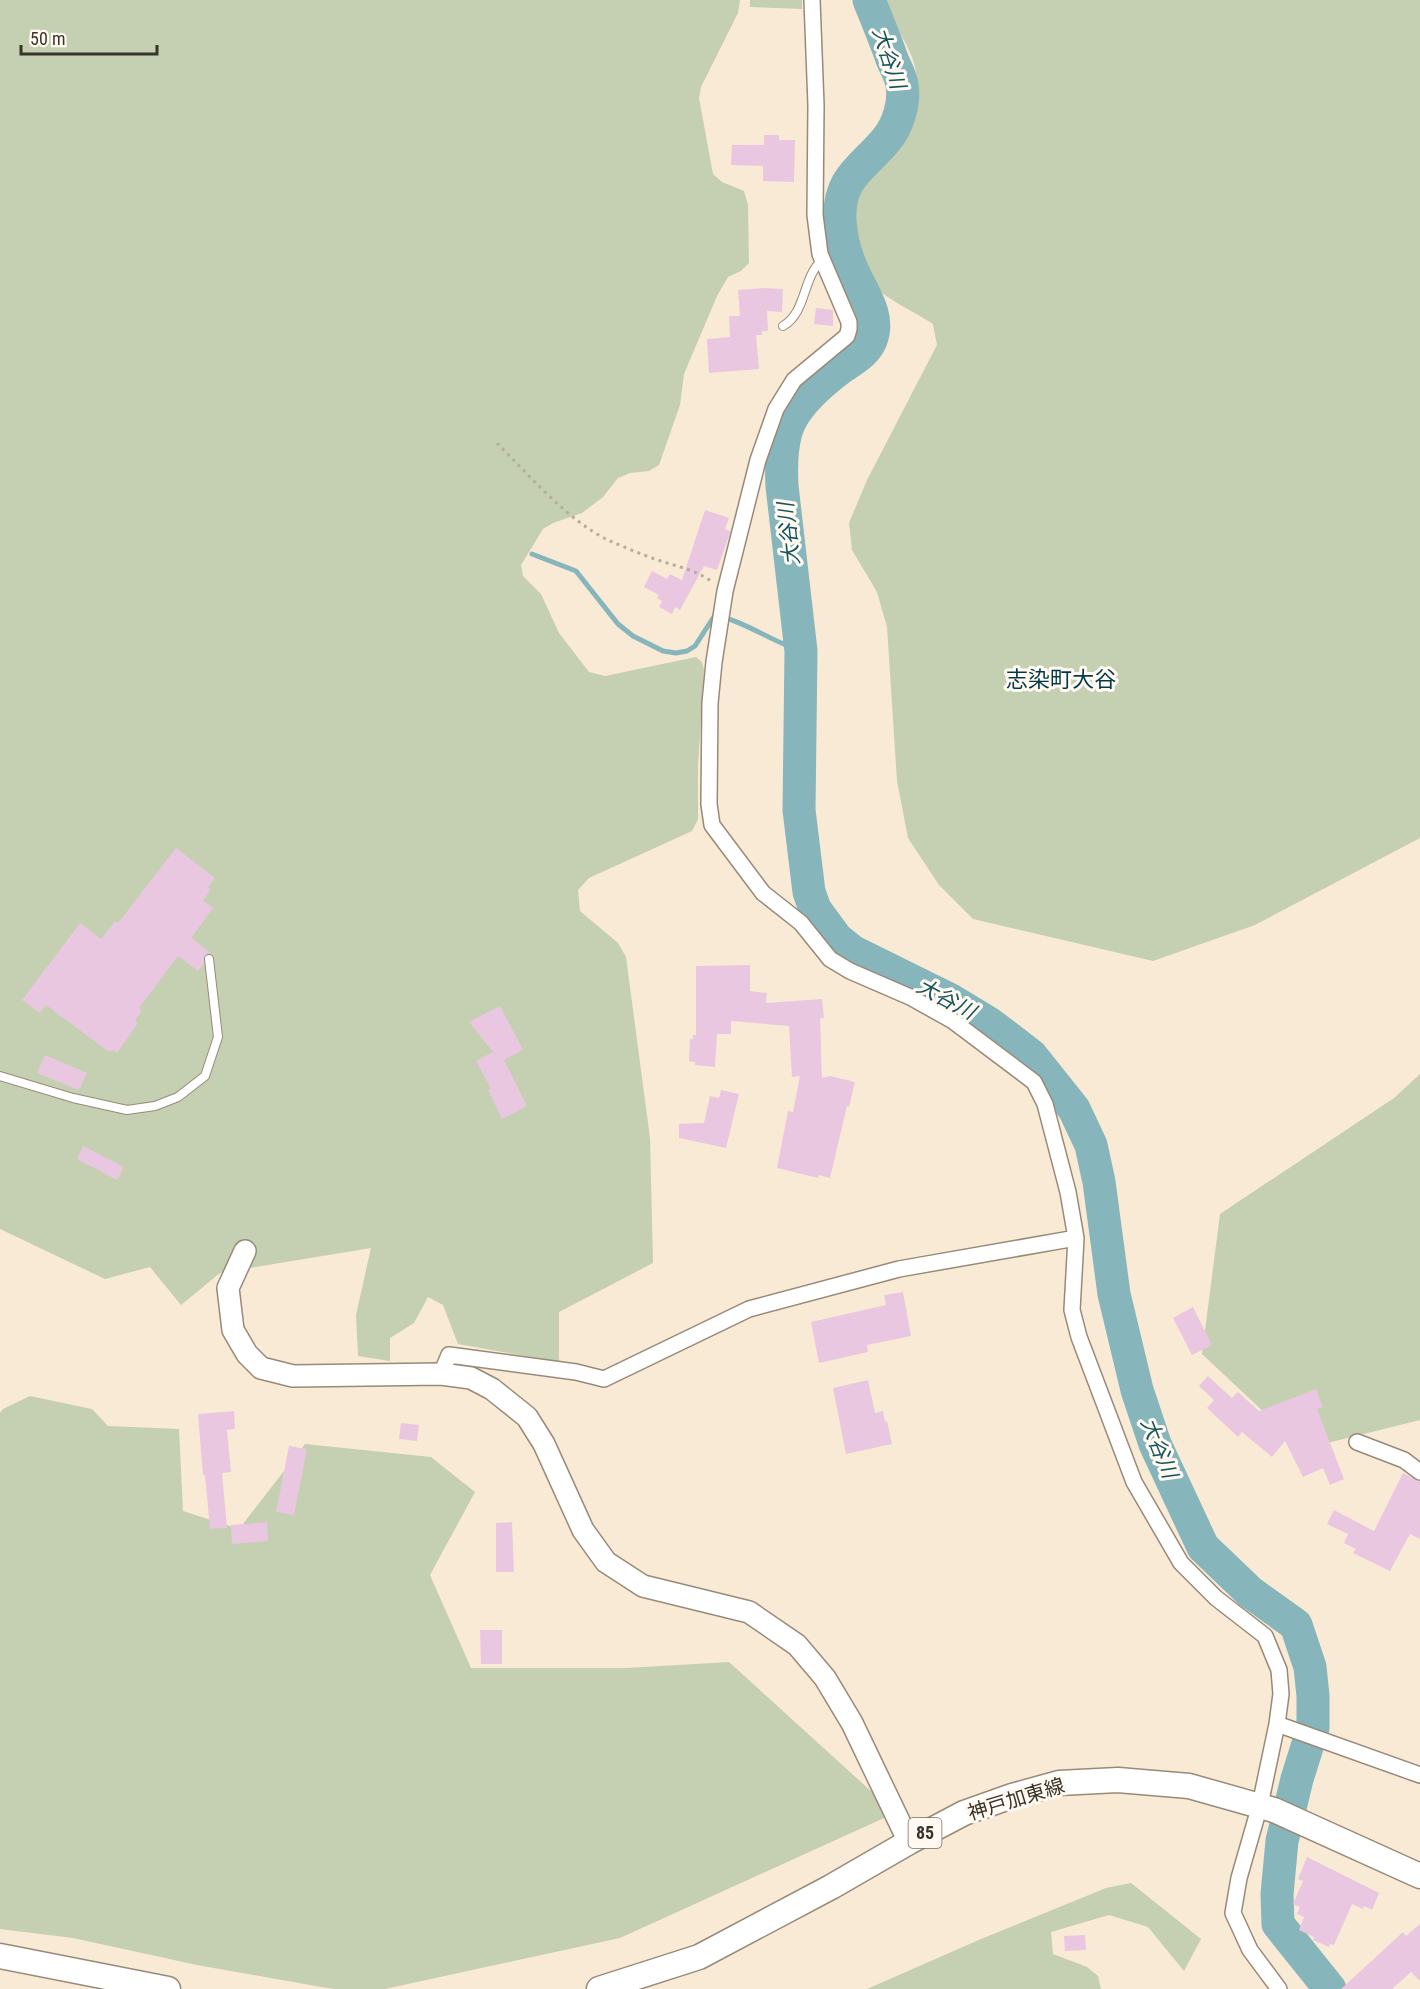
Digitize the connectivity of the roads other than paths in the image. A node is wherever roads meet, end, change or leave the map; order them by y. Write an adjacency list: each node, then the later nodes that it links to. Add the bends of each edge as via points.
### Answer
1 (812, 0): 2 (street, via 815,215)
2 (822, 260): 3 (lane, via 792,321); 6 (street, via 849,329 847,336 794,380 776,409 758,460 725,591 714,662 710,703 712,825 763,893 801,923 830,959 953,1021 1034,1082 1068,1192)
3 (783, 326)
4 (209, 959): 5 (lane, via 218,1037 206,1076 178,1097 155,1106 127,1110)
5 (0, 1076)
6 (1076, 1238): 8 (street, via 899,1269 749,1310 604,1378 449,1355); 11 (street, via 1072,1310 1134,1482 1181,1563 1216,1598 1265,1636 1280,1670)
7 (245, 1251): 8 (street, via 228,1288 233,1330 261,1368 293,1377)
8 (441, 1374): 14 (street, via 471,1378 527,1417 544,1444 583,1530 606,1562 643,1586 749,1612 797,1645 825,1678 852,1723)
9 (1357, 1442): 10 (street, via 1404,1460)
10 (1420, 1472)
11 (1283, 1726): 12 (street); 13 (street)
12 (1420, 1775)
13 (1267, 1807): 14 (main road, 神戸加東線 / 85, via 1189,1786 1118,1780 1059,1783 964,1813); 15 (main road, 神戸加東線 / 85); 19 (street, via 1239,1878 1233,1913 1250,1950)
14 (909, 1842): 18 (main road, 神戸加東線 / 85, via 699,1957)
15 (1420, 1876)
16 (0, 1956): 17 (main road)
17 (168, 1989)
18 (599, 1989)
19 (1279, 1989)

